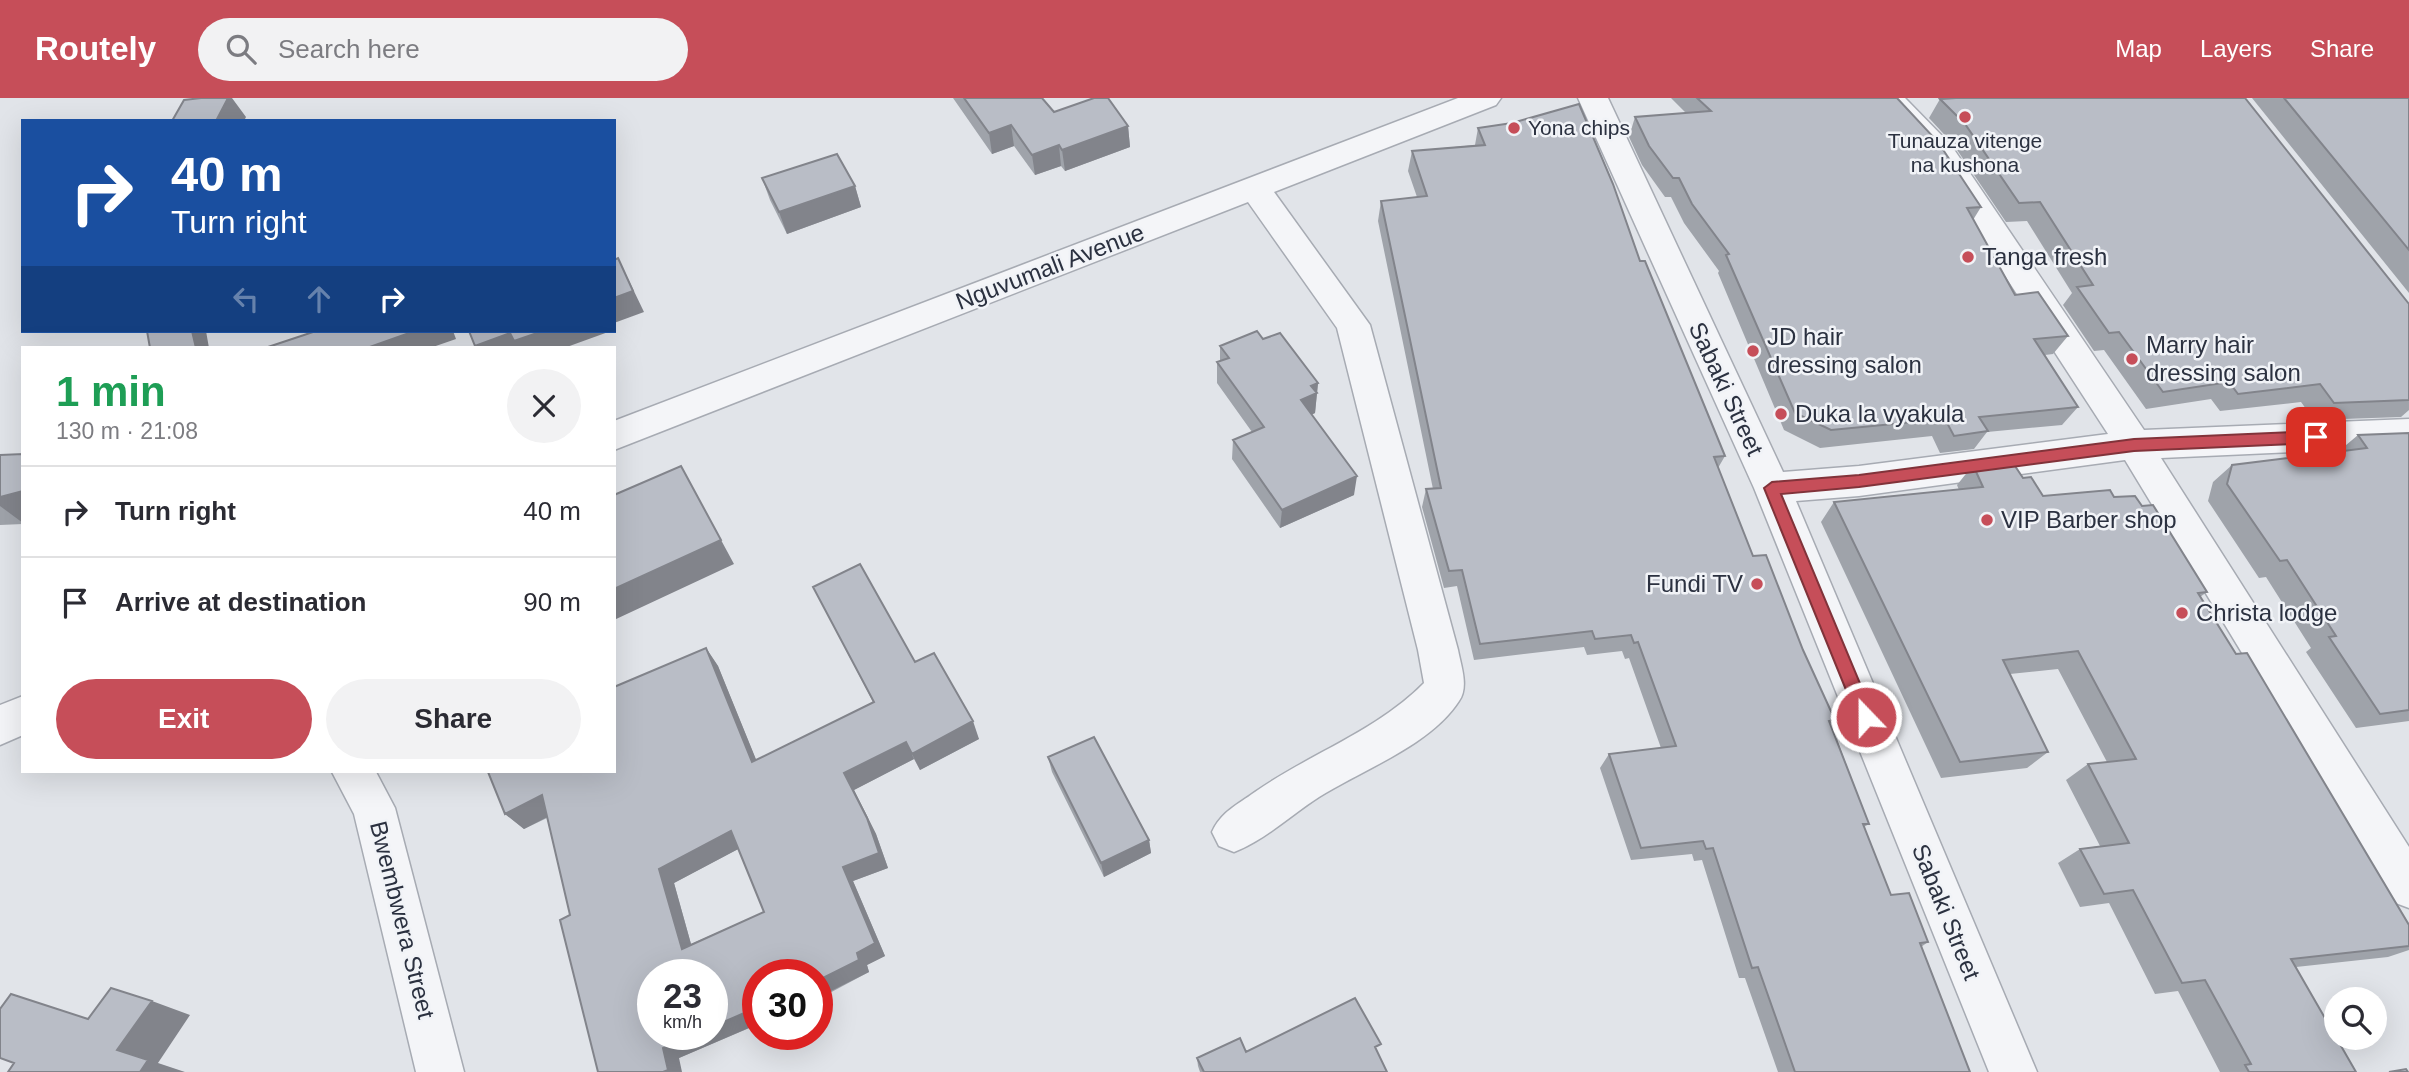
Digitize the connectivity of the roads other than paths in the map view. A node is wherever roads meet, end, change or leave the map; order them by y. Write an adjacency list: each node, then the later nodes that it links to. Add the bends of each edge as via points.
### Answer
1 (1486, 98): 4 (street, Nguvumali Avenue)
2 (1593, 98): 8 (street, Sabaki Street)
3 (1888, 98): 7 (street, via 1940,152)
4 (1254, 187): 6 (street, Nguvumali Avenue); 12 (street, via 1353,325 1445,689 1428,709 1307,781)
5 (2409, 433): 7 (street)
6 (616, 435)
7 (2134, 445): 8 (street); 13 (street)
8 (1772, 488): 15 (street, Sabaki Street)
9 (21, 715): 10 (street)
10 (0, 726)
11 (354, 773): 14 (street, Bwembwera Street, via 374,808)
12 (1234, 832)
13 (2409, 887)
14 (440, 1072)
15 (2013, 1072)

